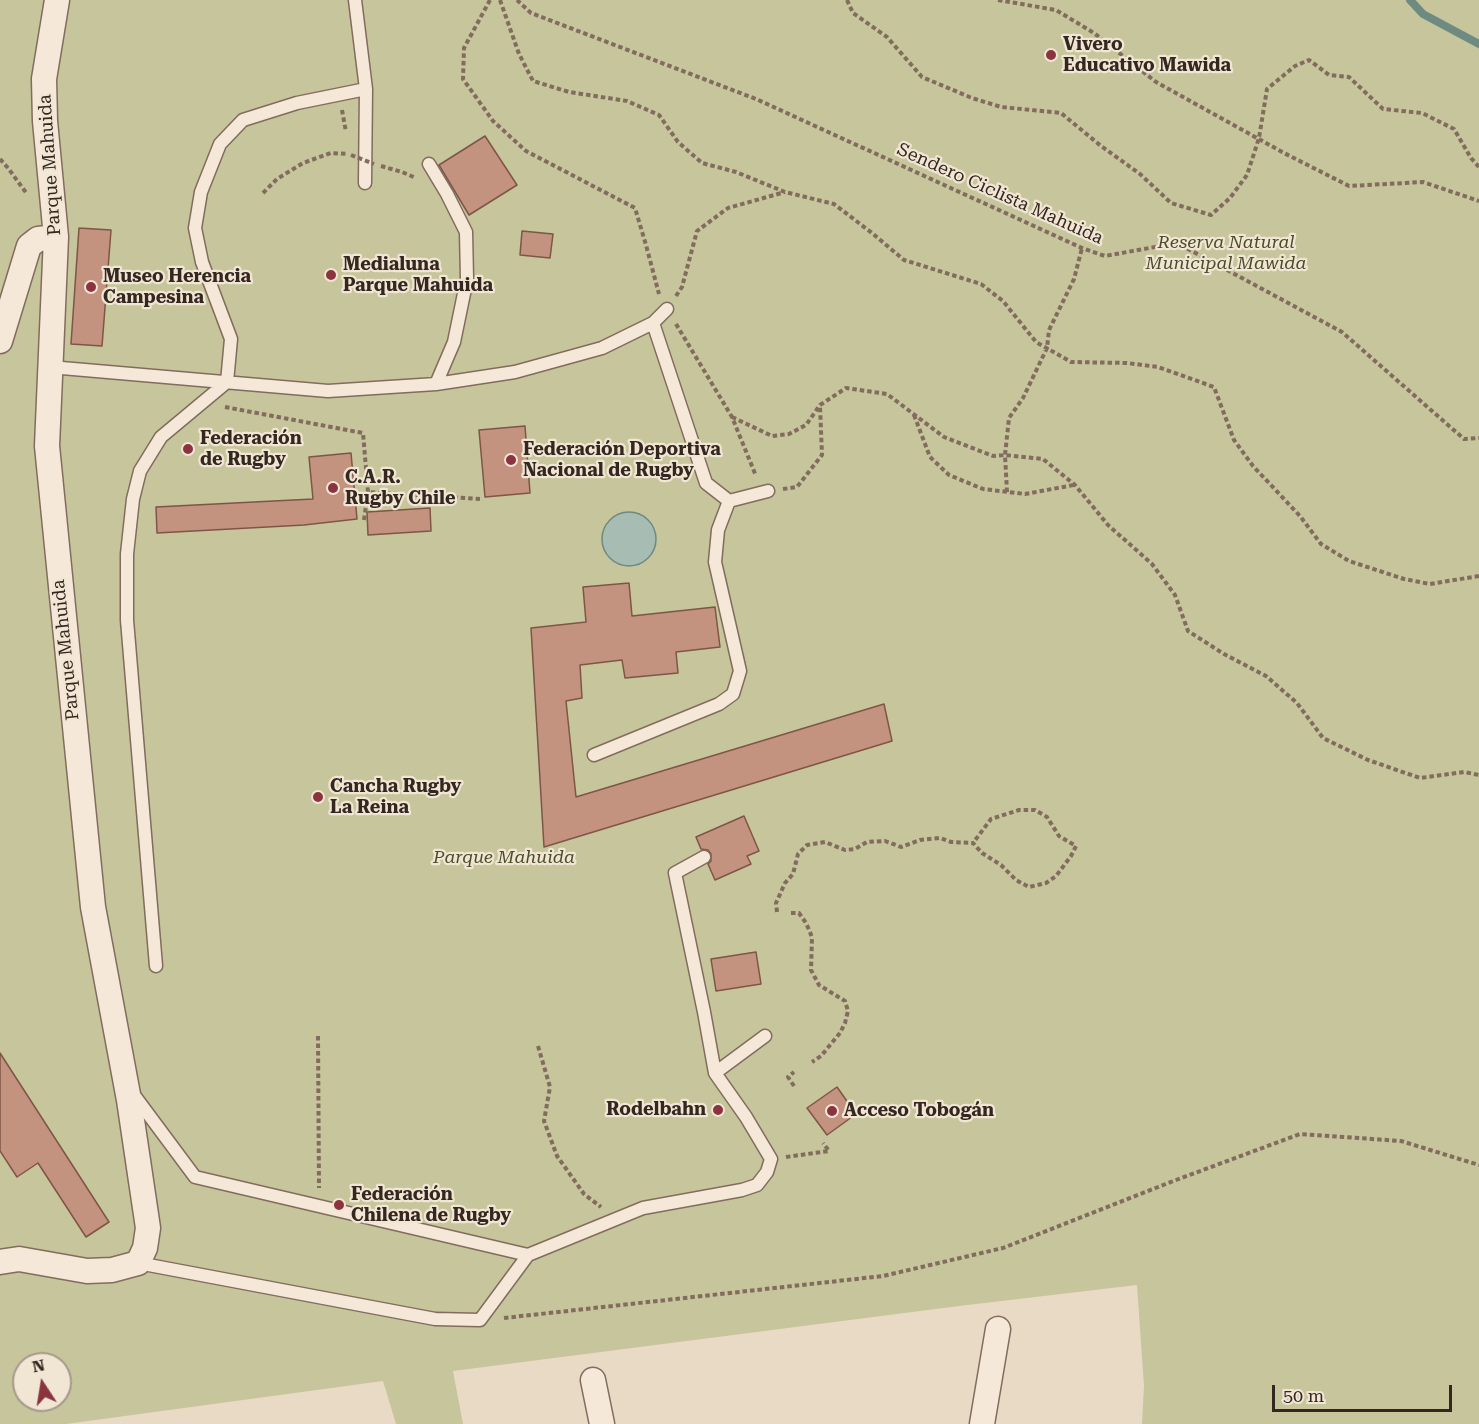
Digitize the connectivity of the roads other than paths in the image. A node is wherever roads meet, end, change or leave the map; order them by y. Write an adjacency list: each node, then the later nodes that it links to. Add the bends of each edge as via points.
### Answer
1 (57, 0): 6 (street, Parque Mahuida, via 44,79)
2 (356, 0): 3 (lane)
3 (366, 89): 5 (lane); 11 (lane, via 297,103 243,120 220,144 201,192 195,228 202,262 231,339)
4 (429, 164): 12 (lane, via 466,232 467,279 454,342)
5 (364, 183)
6 (56, 237): 9 (street, via 39,239 29,246); 10 (street, Parque Mahuida)
7 (667, 309): 8 (lane)
8 (653, 323): 12 (lane, via 602,348 515,372); 14 (lane, via 706,483)
9 (0, 341)
10 (50, 368): 11 (lane); 20 (street, Parque Mahuida, via 47,446 93,907)
11 (227, 382): 12 (lane, via 328,391); 17 (lane, via 161,437 140,471 133,499 127,554 127,620)
12 (436, 384)
13 (768, 491): 14 (lane)
14 (729, 501): 15 (lane, via 718,530 715,562 740,671 733,694 720,704)
15 (594, 755)
16 (704, 856): 19 (lane, via 675,873)
17 (156, 966)
18 (765, 1036): 19 (lane)
19 (715, 1073): 21 (lane, via 771,1159 757,1185 643,1208)
20 (126, 1084): 21 (lane, via 195,1177); 23 (street, Parque Mahuida, via 148,1228)
21 (528, 1255): 23 (lane, via 480,1320 435,1319)
22 (0, 1262): 23 (street, via 19,1259 87,1270 112,1270)
23 (138, 1263)
24 (998, 1329): 27 (street)
25 (593, 1380): 26 (street)
26 (602, 1424)
27 (982, 1424)

